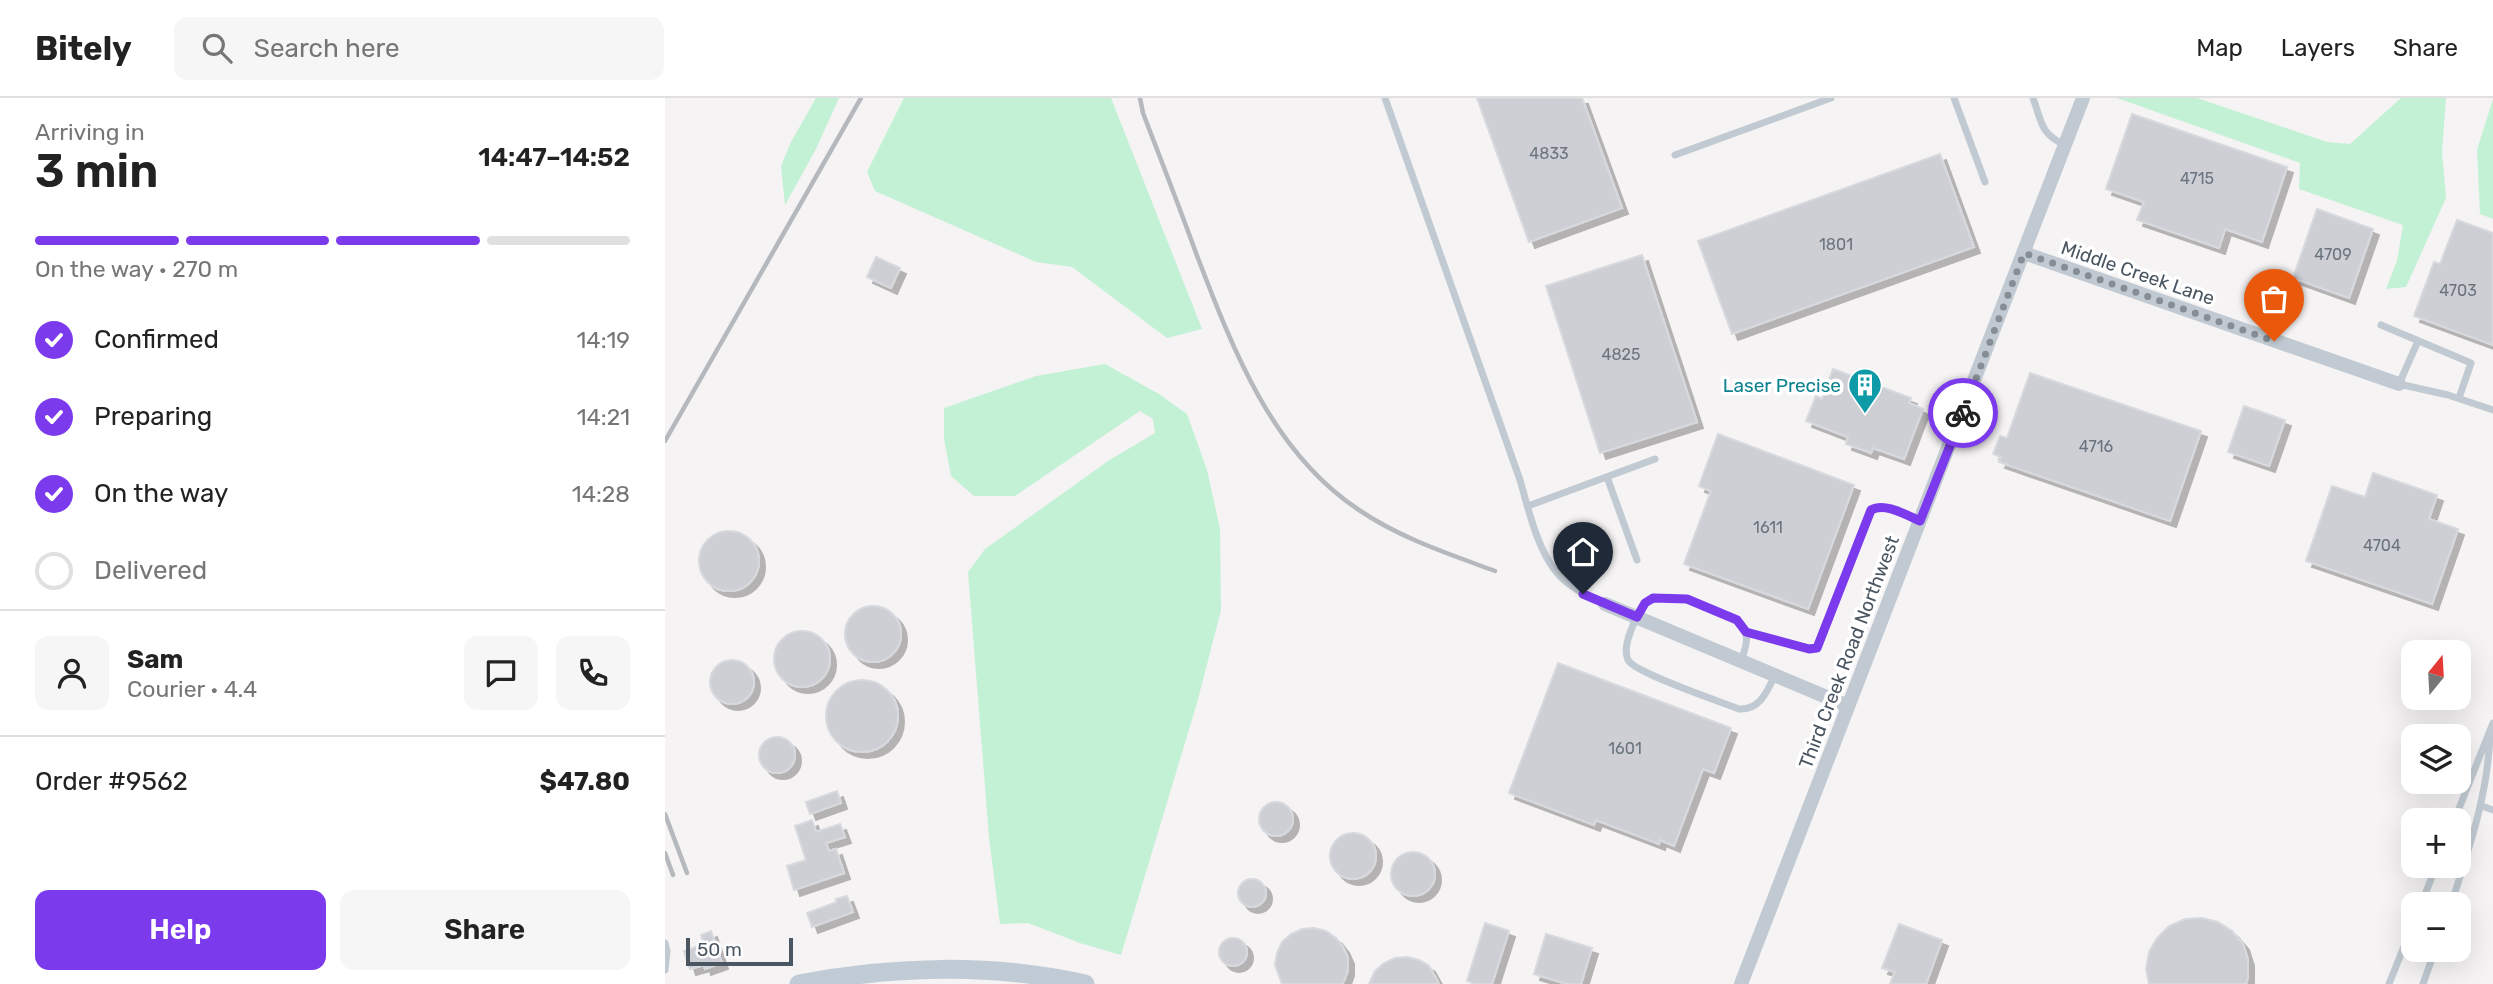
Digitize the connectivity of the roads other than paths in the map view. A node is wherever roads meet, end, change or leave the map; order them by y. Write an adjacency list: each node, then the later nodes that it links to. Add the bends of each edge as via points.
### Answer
1 (1385, 98): 17 (lane)
2 (1831, 98): 7 (lane)
3 (1954, 98): 8 (lane)
4 (2033, 98): 6 (lane, via 2045,133)
5 (2083, 98): 6 (street, Third Creek Road Northwest)
6 (2065, 145): 9 (street, Third Creek Road Northwest)
7 (1675, 155)
8 (1986, 182)
9 (2024, 253): 12 (street, Middle Creek Lane); 18 (street, Third Creek Road Northwest)
10 (2381, 325): 11 (lane)
11 (2418, 341): 12 (lane); 13 (lane, via 2470,363)
12 (2399, 384): 13 (lane)
13 (2459, 398): 14 (lane)
14 (2493, 410)
15 (1655, 459): 16 (lane)
16 (1608, 477): 17 (lane); 19 (lane)
17 (1528, 506): 20 (lane, via 1536,534 1557,573 1583,594)
18 (1920, 521): 22 (lane, via 1887,508 1871,510 1817,648); 25 (street, Third Creek Road Northwest)
19 (1637, 561)
20 (1605, 604): 21 (street)
21 (1637, 617): 22 (lane, via 1653,598 1674,597 1737,620); 23 (street); 24 (lane, via 1627,657 1630,664 1657,677 1746,709 1763,699)
22 (1746, 632): 23 (lane)
23 (1741, 661): 24 (street)
24 (1775, 675): 25 (street)
25 (1849, 706): 37 (street, Third Creek Road Northwest)
26 (2492, 727): 27 (lane); 28 (lane)
27 (2482, 806): 29 (lane); 30 (lane)
28 (2459, 808)
29 (2493, 810)
30 (2455, 892)
31 (665, 943): 34 (lane)
32 (2401, 954): 38 (lane)
33 (2431, 962): 39 (lane)
34 (665, 970)
35 (799, 984): 36 (main road, via 843,975 923,970 1006,971)
36 (1085, 984)
37 (1741, 984)
38 (2389, 984)
39 (2423, 984)

